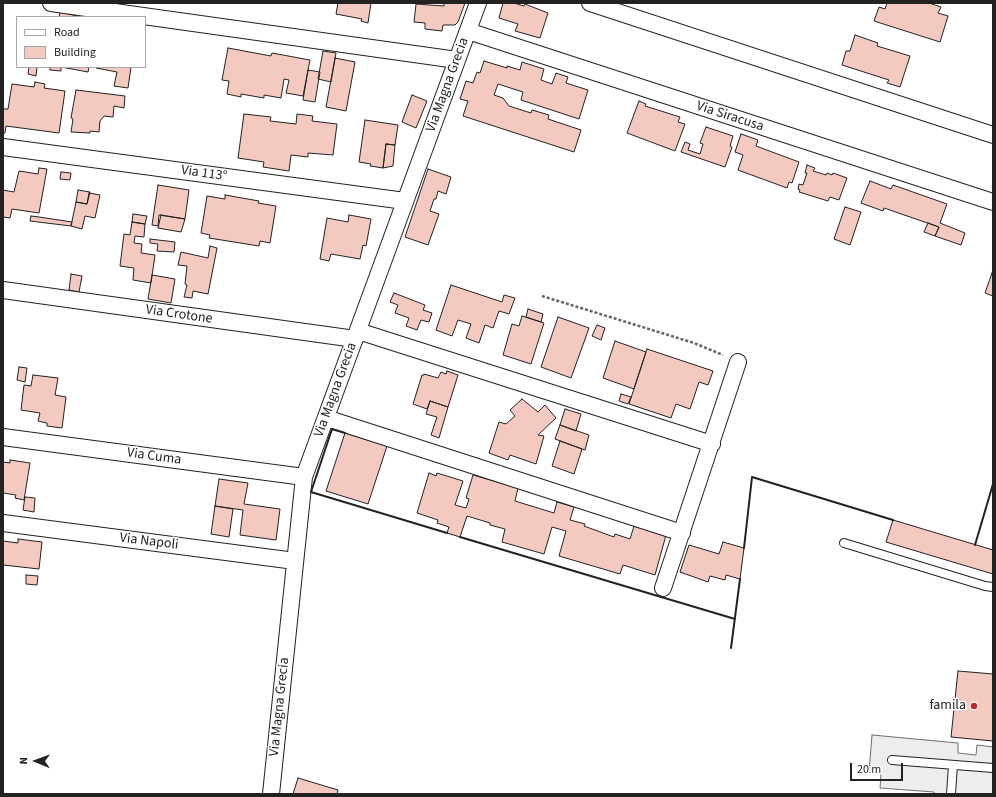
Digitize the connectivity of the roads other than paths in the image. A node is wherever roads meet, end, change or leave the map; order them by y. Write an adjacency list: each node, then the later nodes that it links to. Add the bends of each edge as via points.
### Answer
1 (51, 3): 4 (street)
2 (478, 3): 6 (street, Via Magna Grecia)
3 (590, 3): 8 (street)
4 (144, 16)
5 (146, 16): 7 (street)
6 (468, 31): 7 (street, Via Magna Grecia); 11 (street, Via Siracusa)
7 (457, 60): 10 (street, Via Magna Grecia)
8 (993, 135)
9 (3, 147): 10 (street, Via 113°)
10 (405, 201): 13 (street, Via Magna Grecia)
11 (993, 202)
12 (3, 290): 13 (street, Via Crotone)
13 (357, 335): 15 (street, Via Magna Grecia); 17 (street, Via Crotone)
14 (738, 362): 17 (street)
15 (326, 418): 18 (street, Via Magna Grecia); 20 (street)
16 (3, 437): 18 (street, Via Cuma)
17 (712, 444): 20 (street)
18 (304, 477): 22 (street, Via Magna Grecia)
19 (3, 523): 22 (street, Via Napoli)
20 (682, 533): 24 (street)
21 (844, 543): 23 (lane)
22 (295, 561): 28 (street, Via Magna Grecia)
23 (993, 587)
24 (663, 588)
25 (892, 760): 26 (lane)
26 (953, 765): 27 (lane); 29 (lane)
27 (993, 768)
28 (271, 794)
29 (951, 794)

